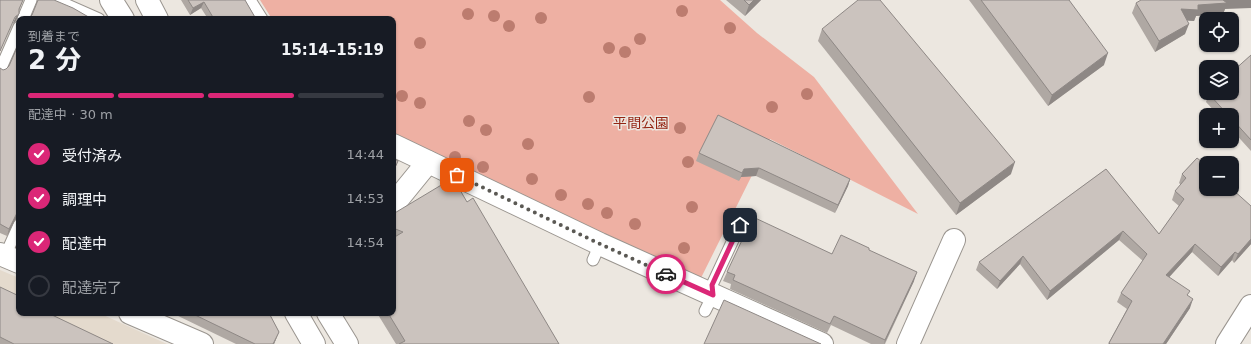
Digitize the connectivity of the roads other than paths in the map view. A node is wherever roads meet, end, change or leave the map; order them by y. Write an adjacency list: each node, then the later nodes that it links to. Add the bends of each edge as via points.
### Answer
1 (31, 0): 6 (lane)
2 (56, 0): 7 (lane)
3 (111, 0): 8 (street)
4 (147, 0): 9 (street)
5 (250, 0): 10 (lane)
6 (24, 16)
7 (92, 16)
8 (121, 16)
9 (155, 16)
10 (260, 16)
11 (16, 35): 12 (lane)
12 (0, 70)
13 (396, 146): 14 (street)
14 (428, 162): 15 (street); 20 (street, via 597,252)
15 (396, 201)
16 (740, 225): 20 (lane, via 712,285)
17 (16, 234): 19 (lane)
18 (954, 240): 29 (street)
19 (8, 258)
20 (709, 303): 28 (street)
21 (1251, 306): 30 (street)
22 (298, 316): 26 (street)
23 (330, 316): 27 (street)
24 (152, 318): 25 (street)
25 (202, 344)
26 (314, 344)
27 (346, 344)
28 (822, 344)
29 (908, 344)
30 (1227, 344)

